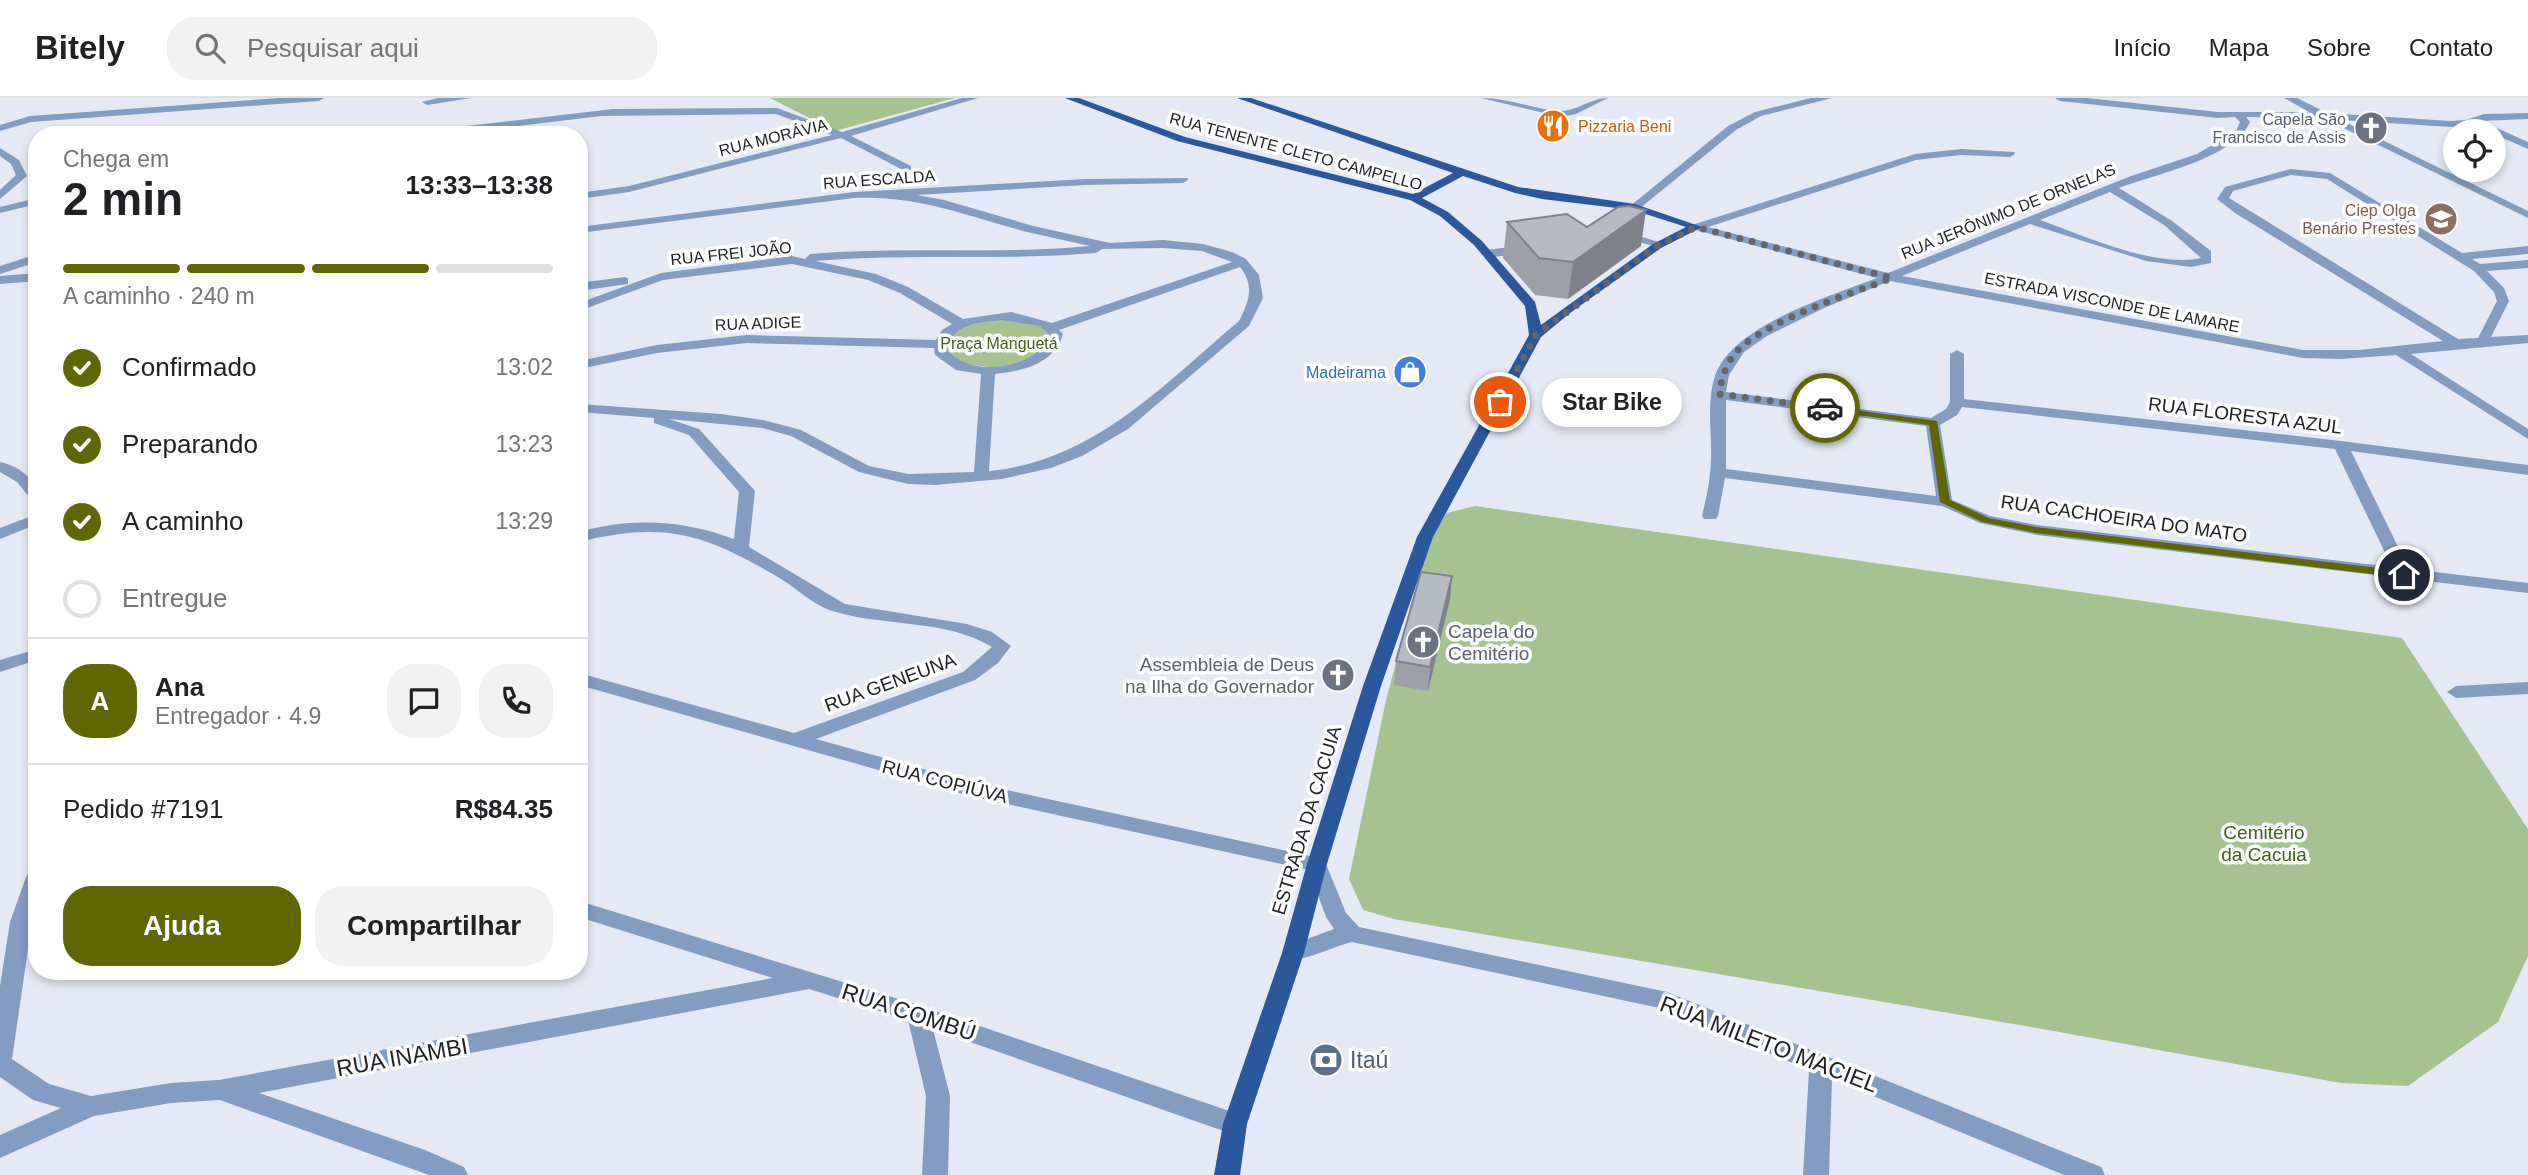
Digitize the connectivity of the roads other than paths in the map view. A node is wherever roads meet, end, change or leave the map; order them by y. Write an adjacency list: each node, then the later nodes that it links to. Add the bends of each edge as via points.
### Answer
1 (318, 98): 26 (street, via 30,119)
2 (466, 98): 14 (street)
3 (973, 98): 27 (street, RUA MORÁVIA)
4 (1070, 98): 41 (main road, RUA TENENTE CLETO CAMPELLO, via 1181,139)
5 (1242, 98): 33 (main road)
6 (1486, 98): 16 (street)
7 (1603, 98): 16 (street)
8 (1827, 98): 43 (street, via 1758,114 1732,128)
9 (2060, 98): 11 (street)
10 (2127, 98): 15 (street)
11 (2105, 100): 15 (street)
12 (2293, 100): 18 (street); 19 (street)
13 (667, 101): 17 (street)
14 (427, 102)
15 (2144, 104): 21 (street)
16 (1568, 113): 24 (street)
17 (604, 114): 25 (street); 27 (street, via 777,111)
18 (2254, 114): 19 (street); 21 (street)
19 (2325, 115): 23 (street); 45 (street)
20 (2528, 116): 22 (street)
21 (2240, 117): 36 (street, RUA JERÔNIMO DE ORNELAS, via 2244,128 2228,142)
22 (2478, 119)
23 (2443, 123)
24 (1577, 124)
25 (495, 126)
26 (0, 128)
27 (842, 135): 32 (street); 39 (street, RUA MORÁVIA, via 629,189)
28 (2506, 136): 29 (street)
29 (2528, 146)
30 (0, 151): 35 (street, via 21,172 21,179)
31 (2010, 154): 47 (street, via 1915,157)
32 (906, 168)
33 (1463, 172): 41 (main road); 43 (main road, via 1542,196)
34 (1183, 180): 38 (street, RUA ESCALDA)
35 (12, 187): 37 (street); 40 (street)
36 (2112, 189): 46 (street, RUA JERÔNIMO DE ORNELAS); 46 (street, via 2168,223 2207,254 2207,260 2189,264 2154,259)
37 (28, 190)
38 (887, 193): 48 (street, RUA ESCALDA); 52 (street, via 940,202 1039,232)
39 (588, 195)
40 (0, 196)
41 (1414, 198): 54 (main road, RUA TENENTE CLETO CAMPELLO, via 1444,215)
42 (28, 203): 44 (street)
43 (1636, 207): 47 (main road)
44 (0, 210)
45 (2528, 215)
46 (2032, 221): 64 (street, RUA JERÔNIMO DE ORNELAS)
47 (1696, 227): 50 (main road, ESTRADA DA CACUIA); 64 (street, ESTRADA VISCONDE DE LAMARE)
48 (588, 229)
49 (1604, 238): 50 (street, via 1628,236)
50 (1660, 244): 69 (main road, ESTRADA DA CACUIA)
51 (1542, 246): 54 (street)
52 (1110, 247): 56 (street, via 1026,255 873,252); 58 (street, via 1163,244 1203,248)
53 (2528, 250): 55 (street)
54 (1487, 254): 68 (main road, RUA TENENTE CLETO CAMPELLO)
55 (2459, 257): 60 (street); 76 (street, via 2330,176 2303,171 2279,174 2224,194 2239,211)
56 (792, 260): 62 (street, RUA FREI JOÃO); 70 (street, RUA FREI JOÃO, via 883,282)
57 (28, 261): 61 (street)
58 (1242, 262): 71 (street); 91 (street, via 1253,275 1257,298 1244,323 1123,426 1046,465)
59 (2528, 264): 60 (street)
60 (2479, 268): 74 (street, via 2500,290 2503,301)
61 (0, 270)
62 (661, 277): 66 (street); 67 (street, RUA FREI JOÃO)
63 (28, 278): 65 (street)
64 (1892, 278): 77 (street, ESTRADA VISCONDE DE LAMARE, via 2263,348 2339,356); 81 (street, RUA JERÔNIMO DE ORNELAS, via 1762,333 1729,362)
65 (0, 280)
66 (588, 286)
67 (588, 304)
68 (1531, 305): 69 (main road); 72 (main road)
69 (1566, 310): 72 (main road, ESTRADA DA CACUIA)
70 (962, 324): 71 (street, via 1011,316); 75 (street)
71 (1051, 327): 80 (street, via 1057,343 1041,359)
72 (1536, 335): 107 (main road, ESTRADA DA CACUIA, via 1425,537 1372,686)
73 (2528, 339): 74 (street, ESTRADA VISCONDE DE LAMARE)
74 (2482, 342): 76 (street, ESTRADA VISCONDE DE LAMARE)
75 (939, 344): 79 (street, RUA ADIGE, via 747,339 657,349); 80 (street, via 940,352 957,365)
76 (2455, 344): 77 (street, ESTRADA VISCONDE DE LAMARE)
77 (2401, 353): 86 (street)
78 (1957, 354): 82 (street)
79 (588, 363)
80 (988, 370): 91 (street)
81 (1719, 394): 85 (street); 90 (street, RUA JERÔNIMO DE ORNELAS)
82 (1957, 402): 85 (street, via 1952,412); 87 (street, RUA FLORESTA AZUL)
83 (588, 409): 84 (street)
84 (638, 412): 91 (street, via 781,428 864,469 908,479); 98 (street, via 694,432 747,491)
85 (1933, 423): 93 (street)
86 (2528, 435)
87 (2341, 445): 89 (street, RUA FLORESTA AZUL); 99 (street)
88 (0, 466): 92 (street)
89 (2528, 470)
90 (1718, 473): 93 (street, RUA CACHOEIRA DO MATO); 94 (street, RUA JERÔNIMO DE ORNELAS)
91 (981, 477)
92 (28, 485)
93 (1945, 502): 99 (street, RUA CACHOEIRA DO MATO, via 1986,520 2036,530)
94 (1710, 516)
95 (28, 524): 96 (street)
96 (0, 534)
97 (588, 535): 98 (street, via 628,524 669,527 720,539)
98 (741, 550): 106 (street, RUA GENEUNA, via 837,607 966,628 988,635 1002,646 969,676)
99 (2404, 575): 100 (street, RUA CACHOEIRA DO MATO)
100 (2528, 588)
101 (28, 657): 102 (street)
102 (0, 666)
103 (588, 682): 106 (street, RUA COPIÚVA)
104 (2528, 688): 105 (street)
105 (2456, 692)
106 (792, 741): 107 (street, RUA COPIÚVA, via 970,789)
107 (1317, 864): 110 (street, via 1337,917); 111 (main road, ESTRADA DA CACUIA)
108 (28, 902): 114 (street)
109 (588, 912): 112 (street, RUA COMBÚ)
110 (1352, 934): 111 (street, RUA MILETO MACIEL); 115 (street, RUA MILETO MACIEL, via 1667,1001)
111 (1293, 953): 118 (main road, ESTRADA DA CACUIA)
112 (811, 980): 113 (street, RUA COMBÚ); 116 (street, RUA INAMBI)
113 (918, 1014): 118 (street, RUA COMBÚ); 121 (street, via 938,1096)
114 (0, 1062): 117 (street, RUA INAMBI, via 42,1093)
115 (1821, 1063): 123 (street); 124 (street, RUA MILETO MACIEL)
116 (219, 1090): 117 (street, RUA INAMBI); 120 (street)
117 (91, 1106): 119 (street)
118 (1235, 1124): 122 (main road, ESTRADA DA CACUIA)
119 (0, 1147)
120 (455, 1175)
121 (934, 1175)
122 (1227, 1175)
123 (1816, 1175)
124 (2092, 1175)

